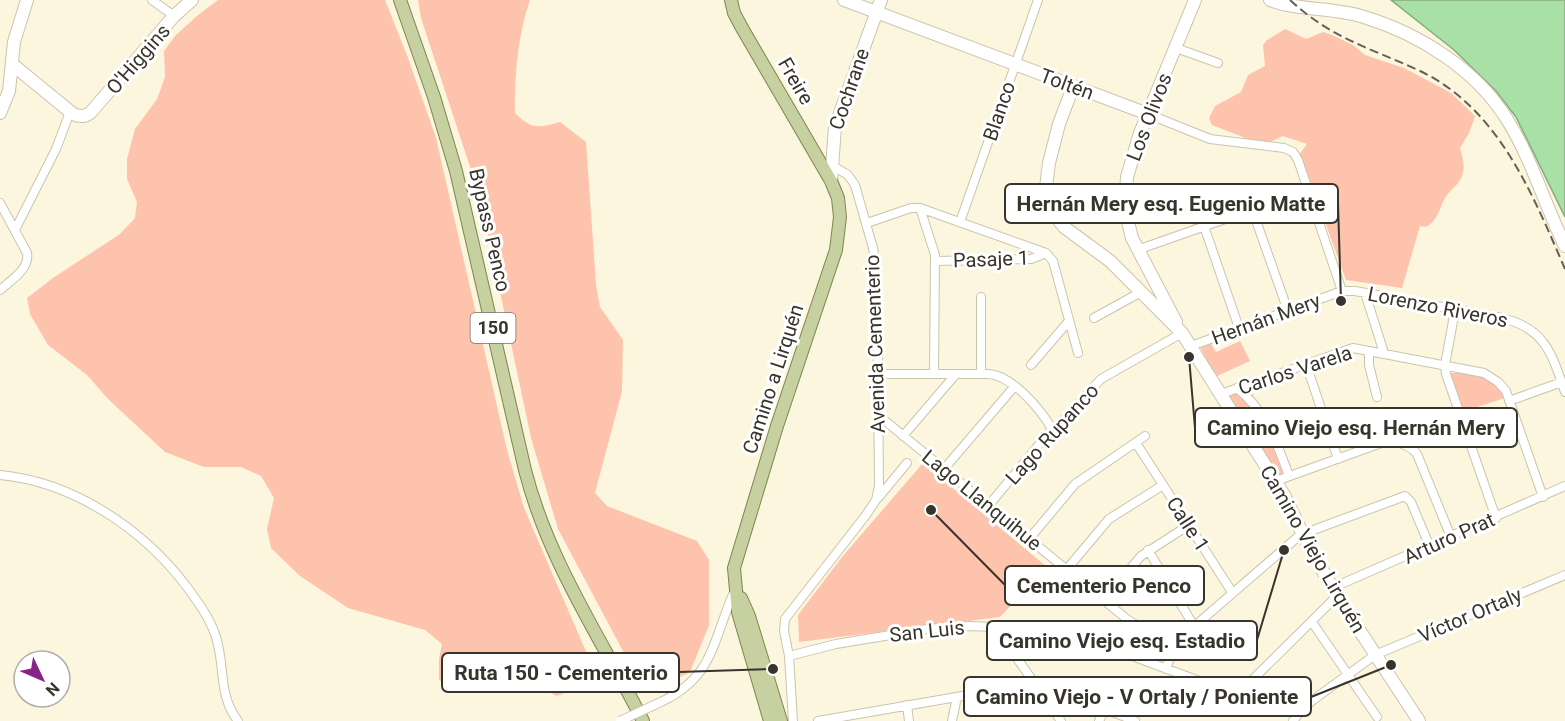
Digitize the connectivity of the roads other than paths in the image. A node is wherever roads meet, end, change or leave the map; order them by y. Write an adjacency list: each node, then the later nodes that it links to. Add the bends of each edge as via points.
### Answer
1 (27, 0): 15 (street)
2 (152, 0): 12 (street)
3 (192, 0): 12 (street, O'Higgins)
4 (400, 0): 98 (main road, Bypass Penco / 150, via 437,105 458,180 534,505)
5 (731, 0): 22 (main road, Freire, via 742,28)
6 (844, 0): 11 (street, Toltén)
7 (1038, 0): 16 (street, Blanco)
8 (1195, 0): 13 (street, Los Olivos)
9 (1270, 0): 10 (street)
10 (1299, 4): 32 (street, via 1374,20 1427,45 1456,64 1489,95 1509,123)
11 (878, 6): 16 (street, Toltén); 21 (street, Cochrane, via 835,127)
12 (174, 16): 18 (street, O'Higgins, via 92,112 83,116)
13 (1176, 48): 14 (street); 20 (street, Los Olivos)
14 (1218, 63)
15 (12, 64): 18 (street); 19 (street, via 9,91)
16 (1015, 65): 17 (street, Toltén); 28 (street, Blanco)
17 (1073, 87): 20 (street, Toltén); 40 (street, Camino Viejo Lirquén, via 1049,163 1048,204 1064,227 1110,261)
18 (70, 112): 31 (street)
19 (0, 113)
20 (1148, 114): 23 (street, Toltén, via 1210,139 1293,152); 33 (street, Los Olivos, via 1126,183 1128,222)
21 (831, 165): 22 (street, Cochrane); 29 (street, Avenida Cementerio, via 852,180)
22 (831, 180): 91 (main road, Camino a Lirquén, via 840,217 836,250 738,550 734,568)
23 (1308, 190): 27 (street); 38 (street)
24 (1192, 198): 27 (street)
25 (0, 203): 31 (street)
26 (920, 208): 28 (street); 29 (street); 35 (street)
27 (1252, 209): 30 (street); 43 (street)
28 (960, 222): 34 (street)
29 (867, 223): 55 (street, Avenida Cementerio, via 877,272)
30 (1204, 226): 33 (street); 46 (street)
31 (15, 230): 37 (street, via 28,262)
32 (1565, 246)
33 (1137, 250): 36 (street, Los Olivos)
34 (1046, 253): 35 (street, Pasaje 1, via 1031,259); 45 (street, via 1053,261)
35 (935, 261): 56 (street)
36 (1157, 288): 40 (street, via 1152,295); 47 (street, Los Olivos)
37 (0, 290)
38 (1342, 291): 39 (street, Lorenzo Riveros); 43 (street, Hernán Mery)
39 (1365, 293): 42 (street, Lorenzo Riveros); 51 (street)
40 (1143, 295): 44 (street); 47 (street, Camino Viejo Lirquén)
41 (981, 297): 58 (street)
42 (1455, 310): 54 (street); 59 (street, Lorenzo Riveros, via 1502,318 1528,328 1549,349)
43 (1288, 311): 46 (street, Hernán Mery)
44 (1094, 318)
45 (1069, 321): 50 (street); 53 (street)
46 (1239, 328): 48 (street, Hernán Mery)
47 (1182, 333): 48 (street, Camino Viejo Lirquén); 67 (street, Lago Rupanco, via 1101,380)
48 (1191, 346): 63 (street, Camino Viejo Lirquén)
49 (1370, 351): 51 (street, Carlos Varela); 52 (street, Carlos Varela, via 1355,348); 64 (street, via 1369,365)
50 (1078, 353)
51 (1384, 353): 54 (street, Carlos Varela)
52 (1306, 364): 61 (street, Carlos Varela); 71 (street)
53 (1031, 365)
54 (1445, 365): 65 (street, Carlos Varela, via 1488,375 1501,385); 82 (street)
55 (878, 374): 56 (street); 66 (street, Avenida Cementerio)
56 (934, 374): 57 (street)
57 (956, 374): 58 (street); 68 (street)
58 (981, 374): 60 (street, via 999,376)
59 (1562, 382): 62 (street, Lorenzo Riveros); 65 (street)
60 (1014, 387): 67 (street, via 1038,408); 73 (street)
61 (1237, 388): 63 (street, Carlos Varela); 75 (street, via 1270,428)
62 (1565, 392)
63 (1221, 394): 76 (street, Camino Viejo Lirquén)
64 (1377, 397)
65 (1509, 401): 79 (street, Carlos Varela)
66 (878, 415): 68 (street, Lago Llanquihue); 80 (street, Avenida Cementerio)
67 (1052, 429): 81 (street, Lago Rupanco)
68 (903, 436): 73 (street, Lago Llanquihue)
69 (1145, 436): 70 (street)
70 (1136, 443): 77 (street); 86 (street, via 1076,484)
71 (1338, 459): 75 (street); 85 (street, via 1390,441 1414,450)
72 (907, 462): 80 (street)
73 (944, 469): 81 (street, Lago Llanquihue)
74 (0, 475): 110 (street, via 34,481 84,501 121,522 158,553 192,594 214,630 224,694)
75 (1289, 476): 76 (street)
76 (1276, 482): 84 (street, Camino Viejo Lirquén)
77 (1163, 485): 83 (street, Calle 1); 89 (street, via 1109,519)
78 (1565, 486): 79 (street, Arturo Prat)
79 (1543, 497): 82 (street, Arturo Prat)
80 (876, 500): 101 (street, via 787,615 784,627)
81 (989, 505): 86 (street, Lago Llanquihue)
82 (1496, 518): 85 (street, Arturo Prat)
83 (1189, 525): 88 (street); 92 (street, Calle 1)
84 (1302, 534): 87 (street, via 1405,496 1412,502); 92 (street); 93 (street, Camino Viejo Lirquén)
85 (1451, 537): 87 (street, Arturo Prat)
86 (1029, 539): 89 (street, Lago Llanquihue)
87 (1430, 547): 93 (street, Arturo Prat)
88 (1148, 550): 94 (street); 96 (street)
89 (1067, 569): 94 (street, Lago Llanquihue)
90 (1565, 575): 100 (street, Víctor Ortaly)
91 (736, 589): 111 (street, bridge, via 707,663 691,683); 114 (main road, Camino a Lirquén, via 742,627); 115 (main road, Camino a Lirquén, via 749,616)
92 (1232, 592): 96 (street)
93 (1335, 592): 95 (street); 100 (street, Camino Viejo Lirquén)
94 (1104, 600): 99 (street, Lago Llanquihue, via 1139,627)
95 (1312, 622): 102 (street, San Luis, via 1237,695); 103 (street)
96 (1194, 626): 99 (street)
97 (995, 627): 101 (street, San Luis, via 908,632); 102 (street, San Luis, via 1092,640); 120 (street)
98 (597, 638): 112 (main road, Bypass Penco / 150); 113 (main road, Bypass Penco / 150)
99 (1175, 643): 102 (street)
100 (1376, 655): 103 (street, Víctor Ortaly); 123 (street, Camino Viejo Lirquén)
101 (789, 656): 116 (street)
102 (1166, 669)
103 (1348, 675): 108 (street); 122 (street, Víctor Ortaly, via 1308,704)
104 (974, 694): 105 (street)
105 (957, 697): 106 (street); 119 (street)
106 (907, 705): 109 (street); 118 (street)
107 (1113, 711): 121 (street)
108 (1377, 717)
109 (852, 718): 117 (street)
110 (238, 721)
111 (620, 721)
112 (636, 721)
113 (643, 721)
114 (770, 721)
115 (781, 721)
116 (793, 721)
117 (818, 721)
118 (909, 721)
119 (952, 721)
120 (1061, 721)
121 (1135, 721)
122 (1293, 721)
123 (1419, 721)

